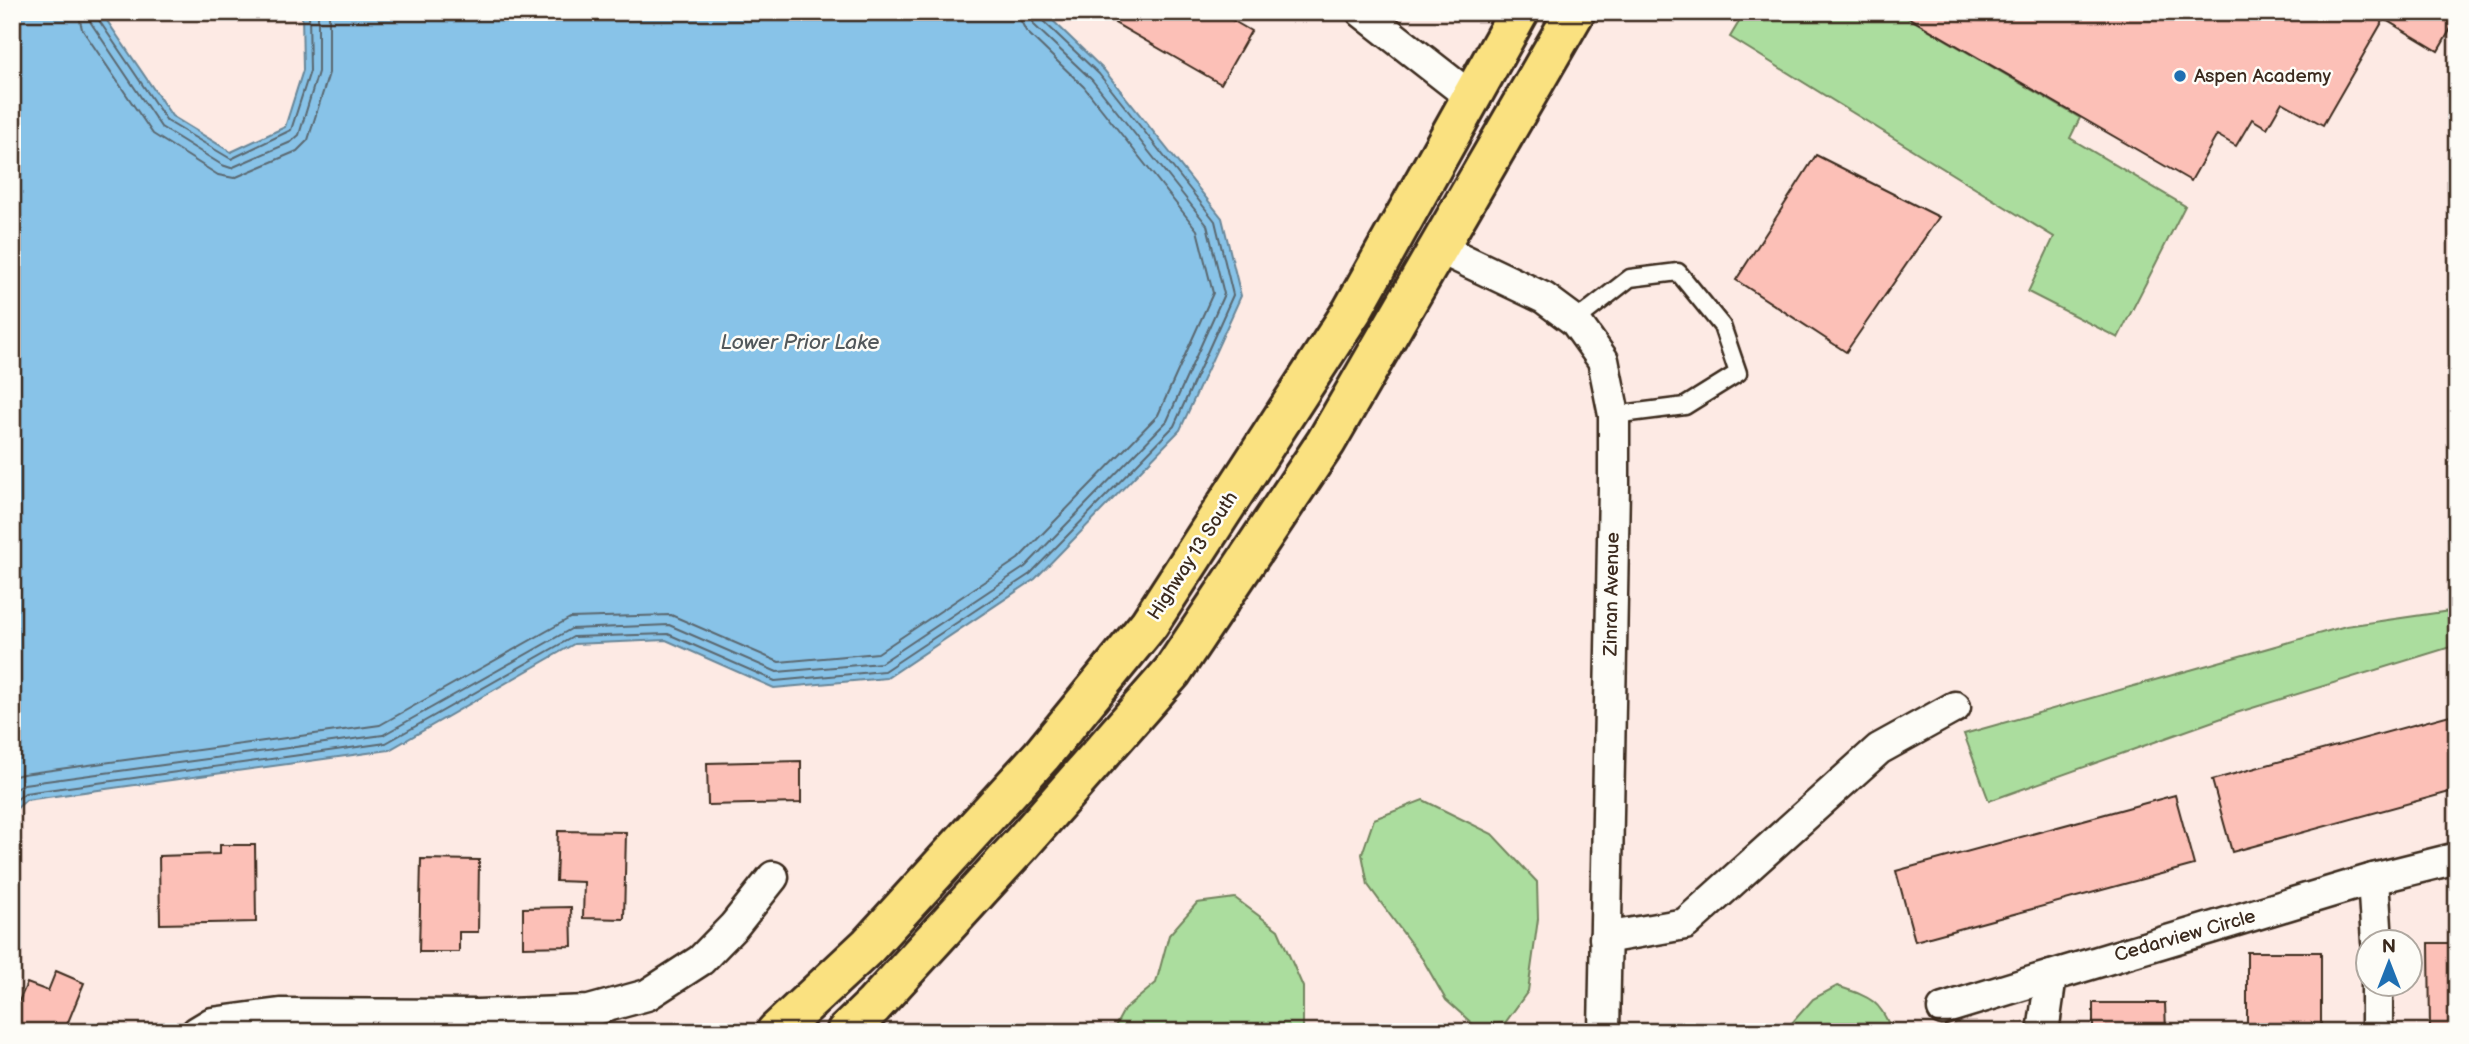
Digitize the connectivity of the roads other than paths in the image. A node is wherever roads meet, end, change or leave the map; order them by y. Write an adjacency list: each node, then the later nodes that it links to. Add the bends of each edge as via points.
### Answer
1 (1362, 12): 4 (street)
2 (1520, 12): 4 (main road, Highway 13 South)
3 (1576, 12): 5 (main road)
4 (1472, 98): 18 (main road, Highway 13 South, via 1352,312 1149,624 1042,755 868,946)
5 (1439, 248): 6 (street, Zinran Avenue, via 1544,298); 19 (main road, via 1326,442 1172,672 1023,842)
6 (1575, 321): 7 (street, Zinran Avenue, via 1603,360); 7 (lane, via 1630,278 1678,272 1723,326 1738,373 1685,406)
7 (1614, 415): 13 (street, Zinran Avenue)
8 (1955, 707): 13 (street, via 1879,749 1685,924)
9 (2457, 858): 11 (street, Cedarview Circle)
10 (773, 877): 17 (street, via 701,960 647,995 589,1011 280,1014 212,1023)
11 (2372, 879): 12 (street); 14 (street, Cedarview Circle)
12 (2376, 928)
13 (1605, 938): 20 (street, Zinran Avenue)
14 (2050, 976): 16 (street, Cedarview Circle); 21 (street)
15 (2377, 998): 22 (street)
16 (1943, 1009)
17 (197, 1032)
18 (776, 1032)
19 (846, 1032)
20 (1604, 1032)
21 (2043, 1032)
22 (2377, 1032)

